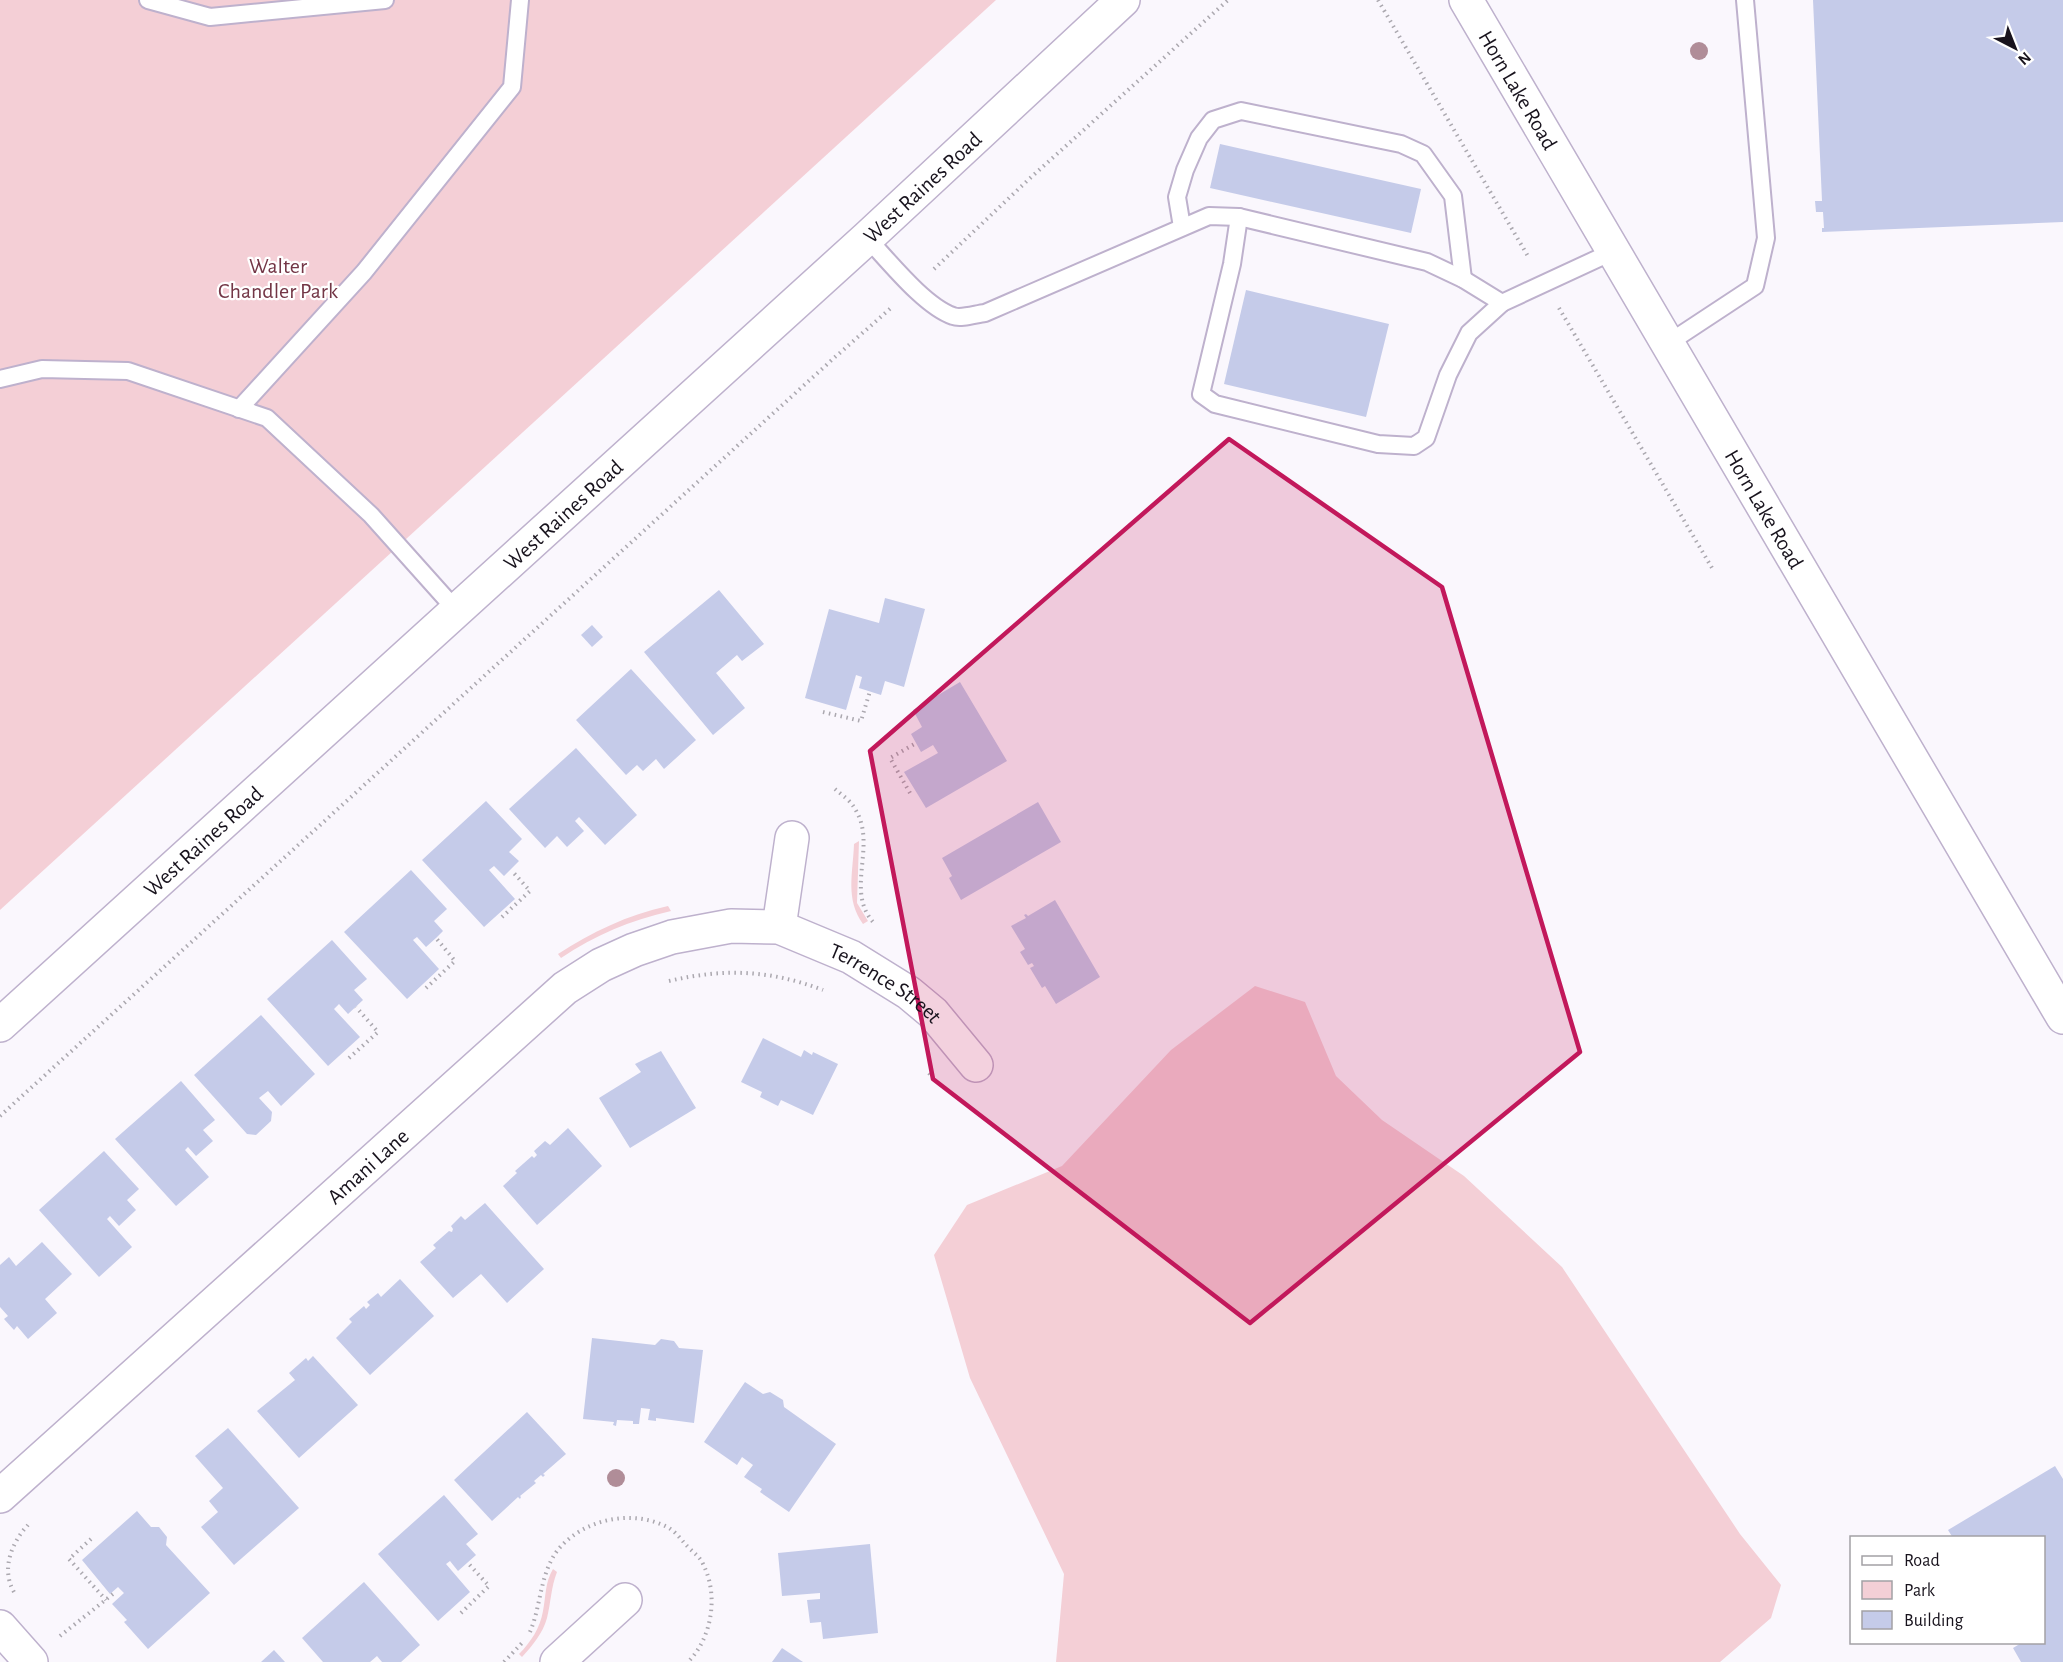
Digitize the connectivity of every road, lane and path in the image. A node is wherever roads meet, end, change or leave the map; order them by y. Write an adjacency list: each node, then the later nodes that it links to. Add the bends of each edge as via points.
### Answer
1 (148, 0): 2 (lane, via 210,17)
2 (385, 0)
3 (520, 0): 17 (lane, via 512,87 364,272)
4 (1123, 0): 10 (main road, West Raines Road)
5 (1228, 0): 13 (path)
6 (1466, 0): 11 (main road, Horn Lake Road)
7 (1745, 0): 15 (lane, via 1766,238 1755,286)
8 (1239, 217): 9 (lane, via 1209,216); 12 (lane, via 1427,262); 14 (lane, via 1232,264 1201,394 1215,404 1378,444 1414,446 1426,438 1448,375 1469,333)
9 (1182, 227): 12 (lane, via 1177,197 1199,138 1213,120 1241,111 1401,144 1423,154 1453,196); 13 (lane, via 985,313 954,317)
10 (867, 238): 13 (lane); 18 (main road, West Raines Road)
11 (1612, 252): 14 (lane); 15 (main road, Horn Lake Road)
12 (1463, 279): 14 (lane)
13 (915, 288): 40 (path)
14 (1502, 303)
15 (1667, 344): 34 (main road, Horn Lake Road)
16 (0, 379): 17 (lane, via 42,369 128,371)
17 (239, 409): 18 (lane, via 267,418 371,515)
18 (456, 609): 35 (main road, West Raines Road)
19 (870, 691): 20 (path, via 861,720)
20 (823, 712)
21 (916, 743): 23 (path, via 890,758)
22 (835, 789): 27 (path, via 855,808 861,822 864,844 860,894)
23 (910, 793)
24 (792, 838): 28 (main road)
25 (512, 871): 26 (path, via 530,891)
26 (502, 917)
27 (876, 925)
28 (779, 927): 37 (main road, Terrence Street, via 852,957 909,993 933,1013); 41 (main road, Amani Lane, via 730,926 672,937 601,965 565,988)
29 (436, 938): 31 (path, via 455,961)
30 (659, 983): 32 (path, via 715,973 759,973)
31 (426, 988)
32 (825, 990)
33 (356, 1007): 36 (path, via 378,1032)
34 (2063, 1017)
35 (0, 1025)
36 (349, 1058)
37 (976, 1065)
38 (929, 1072): 39 (path)
39 (936, 1082)
40 (0, 1116)
41 (0, 1496)
42 (28, 1524): 46 (path, via 11,1550 8,1571)
43 (91, 1539): 47 (path, via 69,1559)
44 (467, 1562): 49 (path, via 489,1586)
45 (113, 1594): 47 (path)
46 (16, 1596)
47 (106, 1600): 51 (path)
48 (625, 1600): 52 (main road)
49 (460, 1613)
50 (0, 1628): 51 (main road)
51 (43, 1652)
52 (557, 1662)

